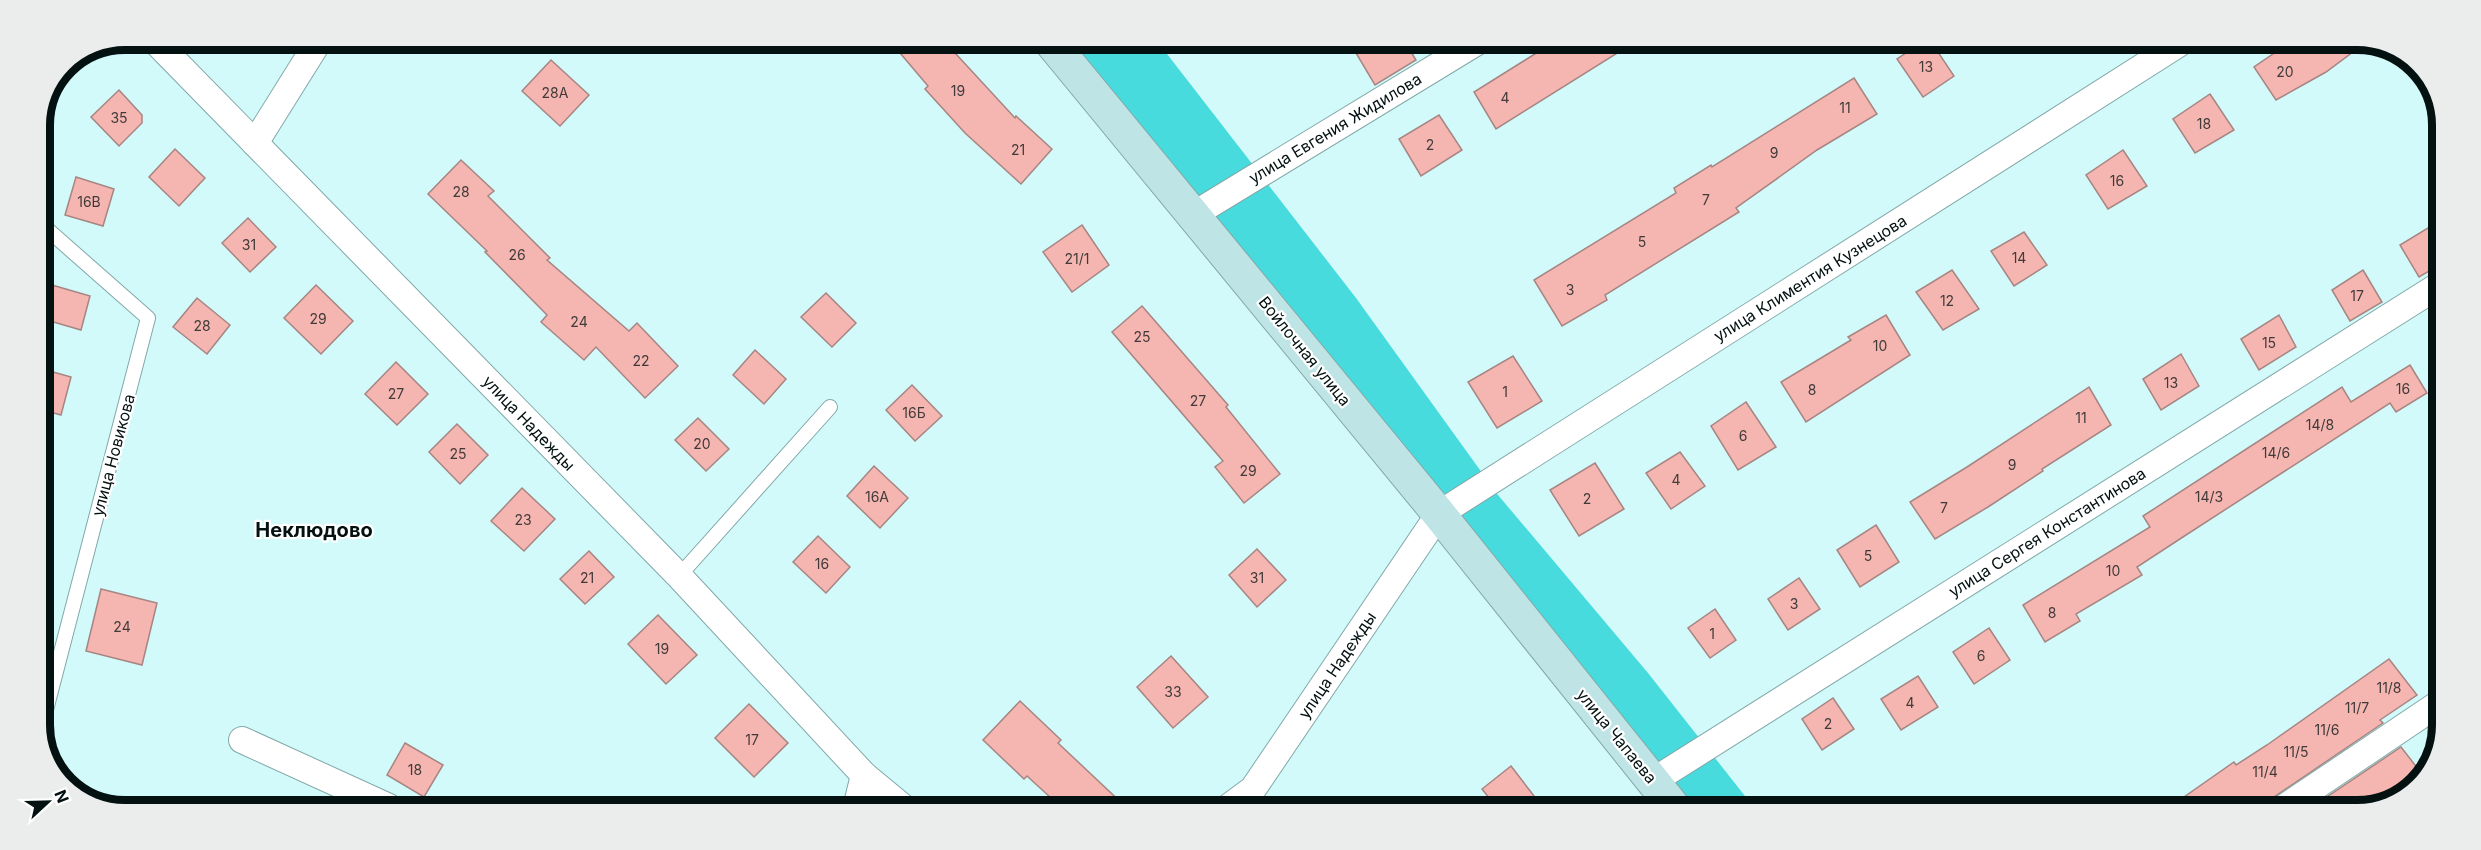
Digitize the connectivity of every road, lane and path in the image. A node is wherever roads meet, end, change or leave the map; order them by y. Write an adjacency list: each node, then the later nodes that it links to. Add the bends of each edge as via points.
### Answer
1 (164, 50): 6 (street, улица Надежды)
2 (313, 50): 6 (street)
3 (1057, 50): 7 (street, Войлочная улица)
4 (1464, 50): 7 (street, улица Евгения Жидилова)
5 (2169, 50): 11 (street, улица Климентия Кузнецова)
6 (255, 142): 12 (street, улица Надежды)
7 (1193, 215): 11 (street, Войлочная улица)
8 (50, 232): 14 (lane, улица Новикова, via 148,318)
9 (2431, 290): 18 (street, улица Сергея Константинова)
10 (830, 406): 12 (lane)
11 (1439, 514): 13 (street, Войлочная улица); 22 (street, улица Надежды, via 1253,789)
12 (679, 576): 17 (street, улица Надежды)
13 (1559, 663): 18 (street, улица Чапаева)
14 (50, 695)
15 (2432, 708): 24 (street)
16 (242, 740): 19 (street)
17 (864, 774): 20 (street); 21 (street, улица Надежды)
18 (1653, 781): 23 (street, улица Чапаева)
19 (375, 800)
20 (858, 800)
21 (895, 800)
22 (1238, 800)
23 (1668, 800)
24 (2295, 800)

